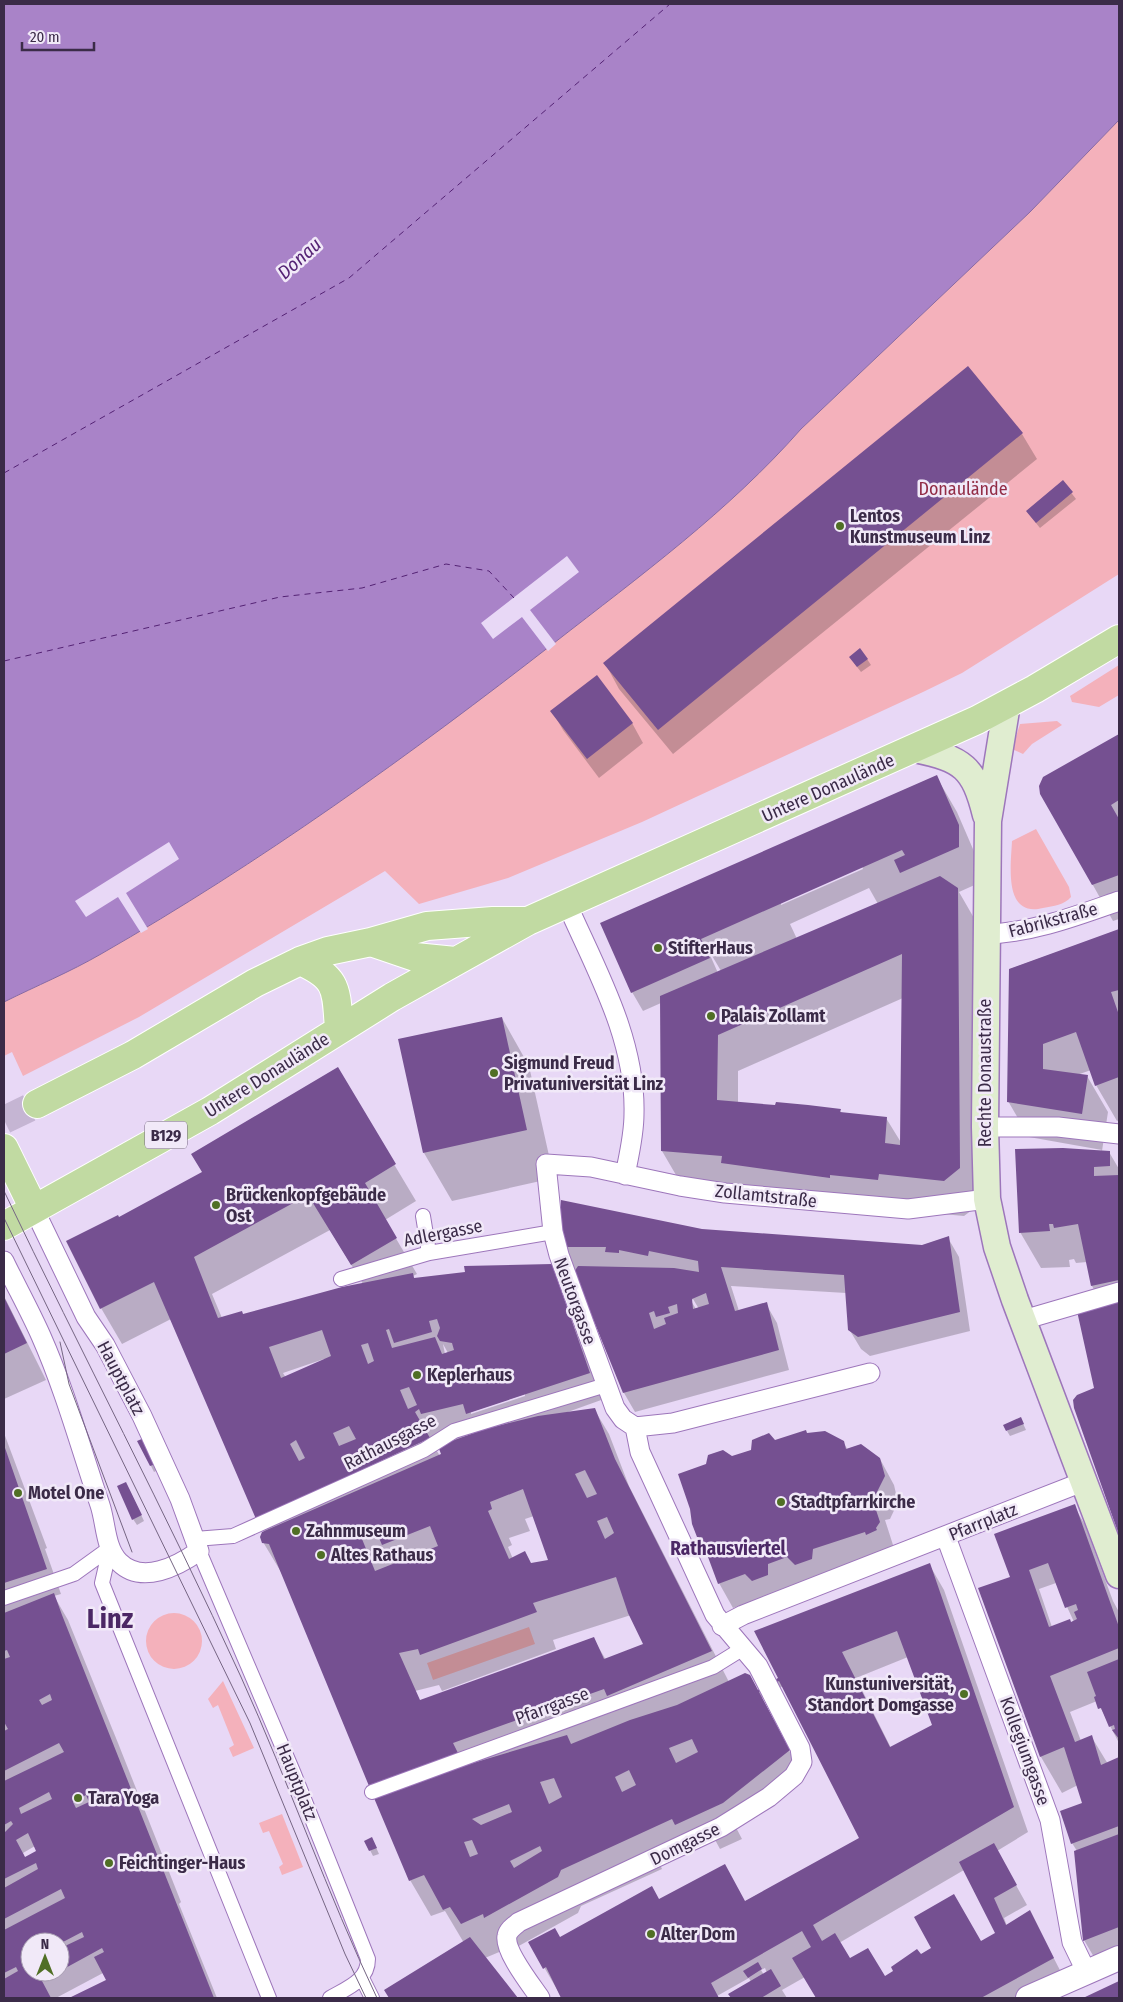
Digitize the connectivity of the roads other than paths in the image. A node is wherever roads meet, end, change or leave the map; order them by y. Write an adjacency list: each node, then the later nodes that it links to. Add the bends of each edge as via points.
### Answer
1 (1119, 638): 2 (main road, Untere Donaulände)
2 (1007, 704): 3 (main road, Untere Donaulände); 4 (main road, Rechte Donaustraße)
3 (915, 750): 4 (main road, Rechte Donaustraße, via 945,756 973,776); 6 (main road, Untere Donaulände)
4 (988, 821): 8 (main road, Rechte Donaustraße)
5 (1119, 901): 8 (street, Fabrikstraße, via 1012,934)
6 (567, 904): 7 (main road, Untere Donaulände); 18 (street, via 611,1004 628,1059 634,1113)
7 (528, 921): 9 (main road, Untere Donaulände, via 427,926); 11 (main road, Untere Donaulände)
8 (986, 934): 14 (main road, Rechte Donaustraße)
9 (371, 942): 10 (main road, Untere Donaulände); 11 (main road, via 415,957)
10 (300, 961): 12 (main road, via 317,968 330,979 336,994); 13 (main road, Untere Donaulände)
11 (455, 961): 12 (main road, Untere Donaulände)
12 (339, 1029): 20 (main road, Untere Donaulände / B129, via 210,1111)
13 (37, 1104)
14 (985, 1127): 15 (street, via 1058,1127); 19 (main road, Rechte Donaustraße)
15 (1119, 1134)
16 (4, 1148): 20 (main road)
17 (546, 1164): 18 (street, Zollamtstraße, via 591,1167); 23 (street, Neutorgasse)
18 (625, 1175): 19 (street, Zollamtstraße, via 725,1193 908,1209)
19 (987, 1199): 28 (main road, Rechte Donaustraße, via 997,1247)
20 (34, 1209): 22 (main road, Untere Donaulände / B129); 34 (street, Hauptplatz, via 86,1317 142,1416)
21 (423, 1216): 24 (street)
22 (4, 1226)
23 (553, 1232): 24 (street, Adlergasse); 30 (street, Neutorgasse)
24 (429, 1253): 26 (street, Adlergasse)
25 (4, 1261): 35 (street, via 41,1337 68,1409 104,1517)
26 (341, 1279)
27 (1119, 1292): 28 (street)
28 (1023, 1320): 32 (main road)
29 (870, 1374): 31 (street, via 673,1423)
30 (606, 1385): 31 (street, Neutorgasse, via 615,1408); 34 (street, Rathausgasse, via 454,1431 424,1450 233,1536)
31 (635, 1427): 38 (street, via 640,1452)
32 (1085, 1481): 33 (street, Pfarrplatz); 36 (main road)
33 (946, 1536): 38 (street, Pfarrplatz); 42 (street, Kollegiumgasse, via 1050,1820 1072,1942)
34 (197, 1545): 35 (street, via 185,1561 161,1571 144,1572 119,1562); 43 (street, Hauptplatz, via 364,1946 368,1970)
35 (110, 1548): 37 (street, via 74,1574); 44 (street, via 102,1583)
36 (1119, 1575)
37 (4, 1598)
38 (722, 1626): 39 (street)
39 (742, 1649): 40 (street, Pfarrgasse, via 713,1667); 47 (street, Domgasse, via 758,1666 800,1748 802,1762 794,1776 769,1797 721,1827 509,1930 507,1942 510,1952)
40 (372, 1792)
41 (1119, 1958): 42 (street)
42 (1086, 1971): 48 (street)
43 (362, 1978): 45 (street); 46 (street)
44 (269, 1998)
45 (330, 1998)
46 (372, 1998)
47 (540, 1998)
48 (1028, 1998)

